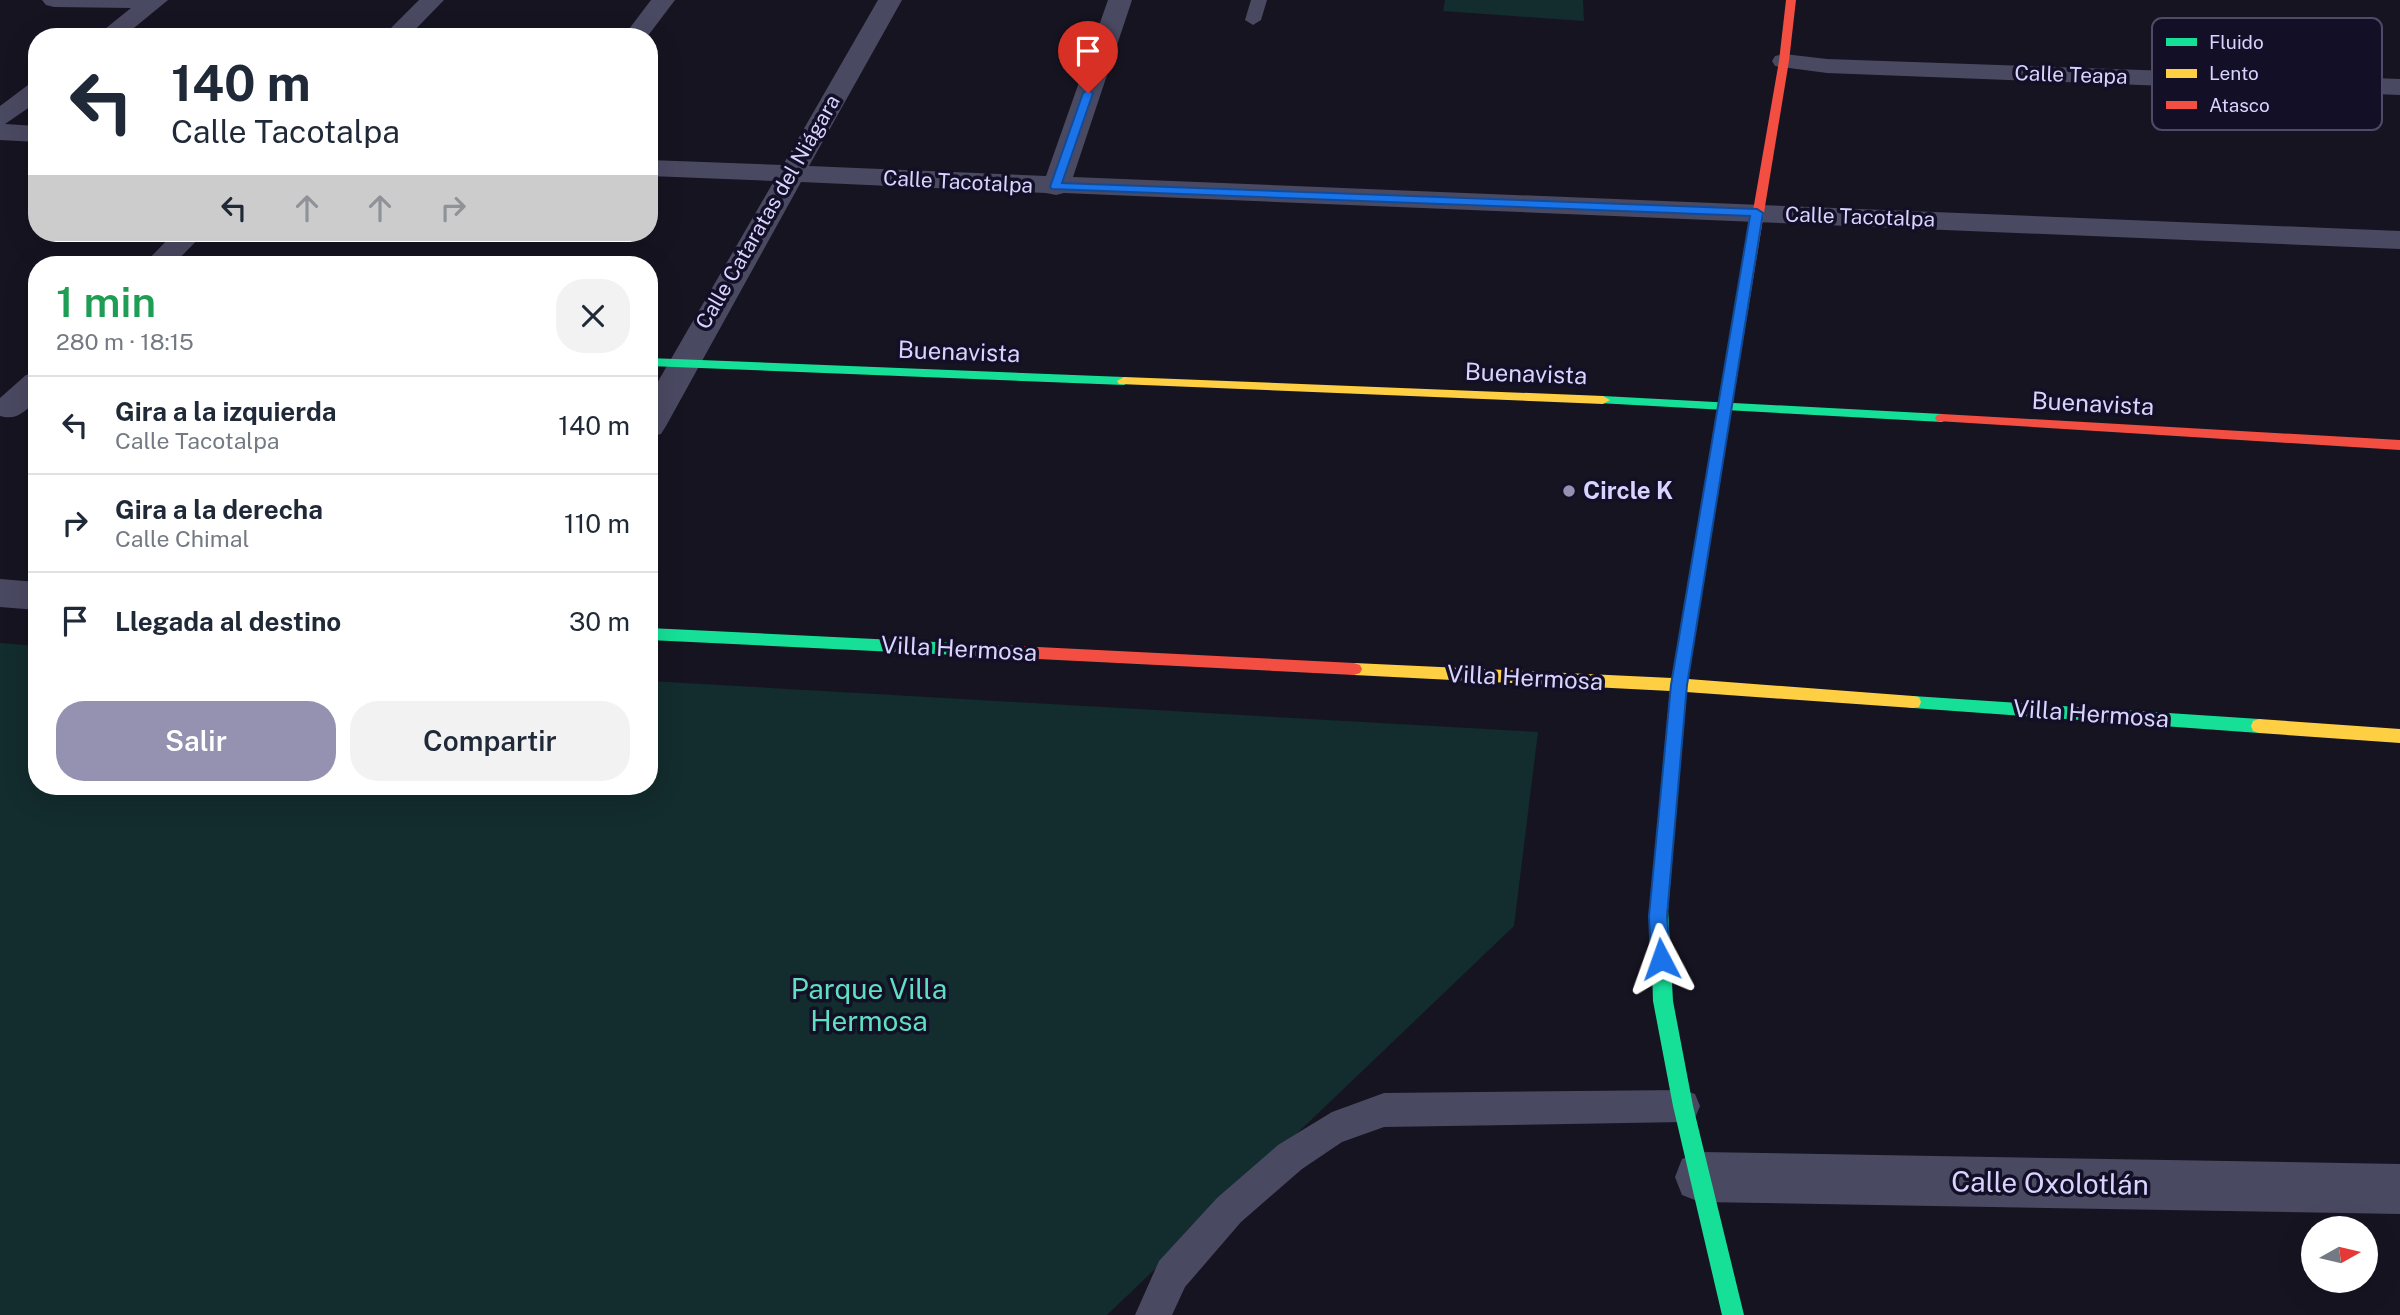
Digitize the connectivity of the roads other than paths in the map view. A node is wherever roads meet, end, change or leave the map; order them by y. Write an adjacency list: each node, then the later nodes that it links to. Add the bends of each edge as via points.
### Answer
1 (54, 0): 8 (street)
2 (432, 0): 11 (street)
3 (663, 0): 12 (street)
4 (890, 0): 22 (street, Calle Cataratas del Niágara)
5 (1120, 0): 23 (street)
6 (1259, 0): 9 (lane)
7 (1791, 0): 13 (street)
8 (155, 1): 10 (street)
9 (1253, 20)
10 (119, 28)
11 (403, 28)
12 (642, 28)
13 (1784, 61): 14 (street, Calle Teapa); 24 (street)
14 (2152, 78)
15 (2382, 86): 16 (street, Calle Teapa)
16 (2400, 87)
17 (28, 97): 18 (street)
18 (0, 118)
19 (0, 132): 20 (street)
20 (28, 134)
21 (658, 168): 22 (street, Calle Tacotalpa)
22 (789, 175): 23 (street, Calle Tacotalpa); 29 (street, Calle Cataratas del Niágara)
23 (1056, 187): 24 (street, Calle Tacotalpa)
24 (1757, 213): 25 (street, Calle Tacotalpa); 31 (street)
25 (2400, 240)
26 (181, 242): 27 (street)
27 (167, 256)
28 (658, 363): 29 (street, Buenavista)
29 (682, 364): 31 (street, Buenavista); 33 (street, Calle Cataratas del Niágara)
30 (28, 390): 32 (street)
31 (1725, 405): 34 (street, Buenavista); 38 (street)
32 (9, 408)
33 (658, 409)
34 (2400, 445)
35 (0, 593): 36 (street)
36 (28, 595)
37 (658, 634): 38 (street, Villa Hermosa)
38 (1679, 685): 39 (street, Villa Hermosa); 40 (street, via 1658,916 1663,1001)
39 (2400, 736)
40 (1682, 1106): 41 (street); 43 (lane, via 1384,1110 1332,1129 1290,1157 1229,1210 1172,1274)
41 (1700, 1177): 42 (street, Calle Oxolotlán); 44 (street)
42 (2400, 1189)
43 (1153, 1315)
44 (1734, 1315)

